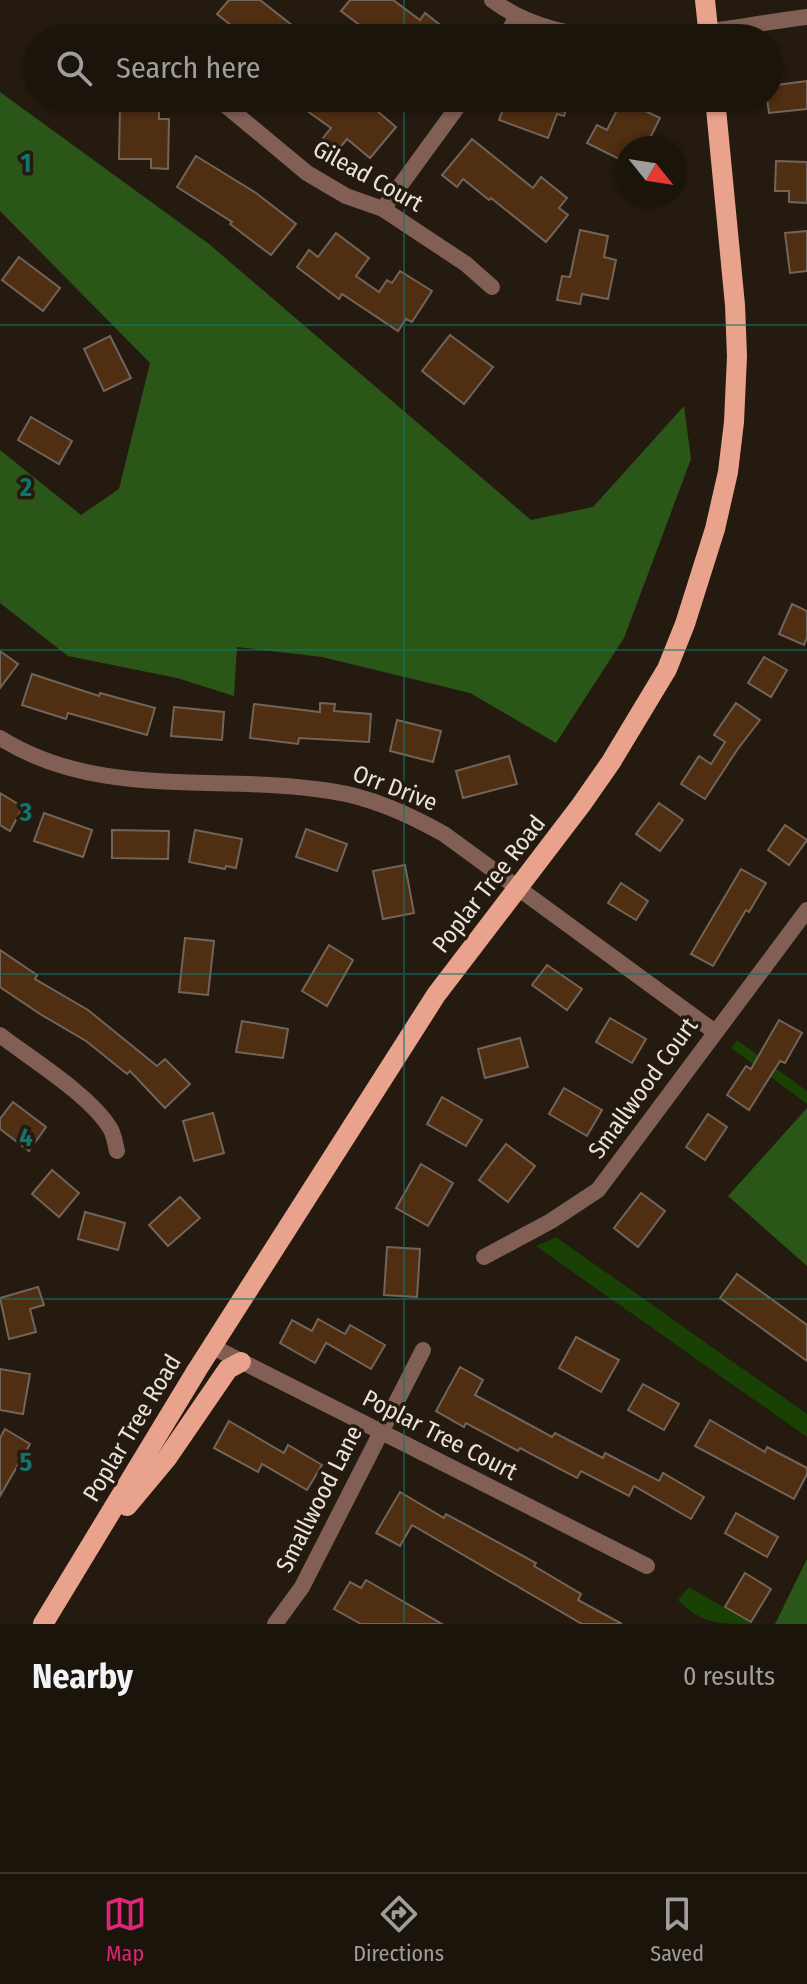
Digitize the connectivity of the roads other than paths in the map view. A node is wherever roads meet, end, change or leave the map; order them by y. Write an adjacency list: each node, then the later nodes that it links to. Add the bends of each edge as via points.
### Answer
1 (492, 0): 3 (street)
2 (705, 0): 7 (main road)
3 (517, 16): 5 (street); 6 (street)
4 (807, 17): 8 (street)
5 (513, 24)
6 (543, 24)
7 (708, 24)
8 (767, 24)
9 (234, 112): 12 (street, Gilead Court, via 307,173 346,196)
10 (454, 112): 12 (street)
11 (716, 112): 15 (main road, Poplar Tree Road, via 737,356 728,472 715,529 667,669 611,762)
12 (383, 209): 13 (street, Gilead Court)
13 (492, 287)
14 (0, 738): 15 (street, Orr Drive, via 54,763 108,778 300,787 367,799 444,834)
15 (520, 889): 17 (street, Orr Drive); 21 (main road, Poplar Tree Road, via 436,995)
16 (807, 910): 17 (street, Smallwood Court)
17 (715, 1032): 20 (street, Smallwood Court, via 598,1190)
18 (0, 1035): 19 (street, via 93,1108 111,1130)
19 (117, 1151)
20 (484, 1257)
21 (213, 1347): 23 (street, Poplar Tree Court); 25 (main road, Poplar Tree Road)
22 (423, 1350): 24 (street, Smallwood Lane)
23 (241, 1362): 24 (street, Poplar Tree Court); 25 (main road, via 228,1369 167,1458)
24 (380, 1432): 26 (street, Poplar Tree Court); 27 (street, Smallwood Lane)
25 (88, 1552): 28 (main road, Poplar Tree Road)
26 (647, 1566)
27 (283, 1621)
28 (43, 1624)

